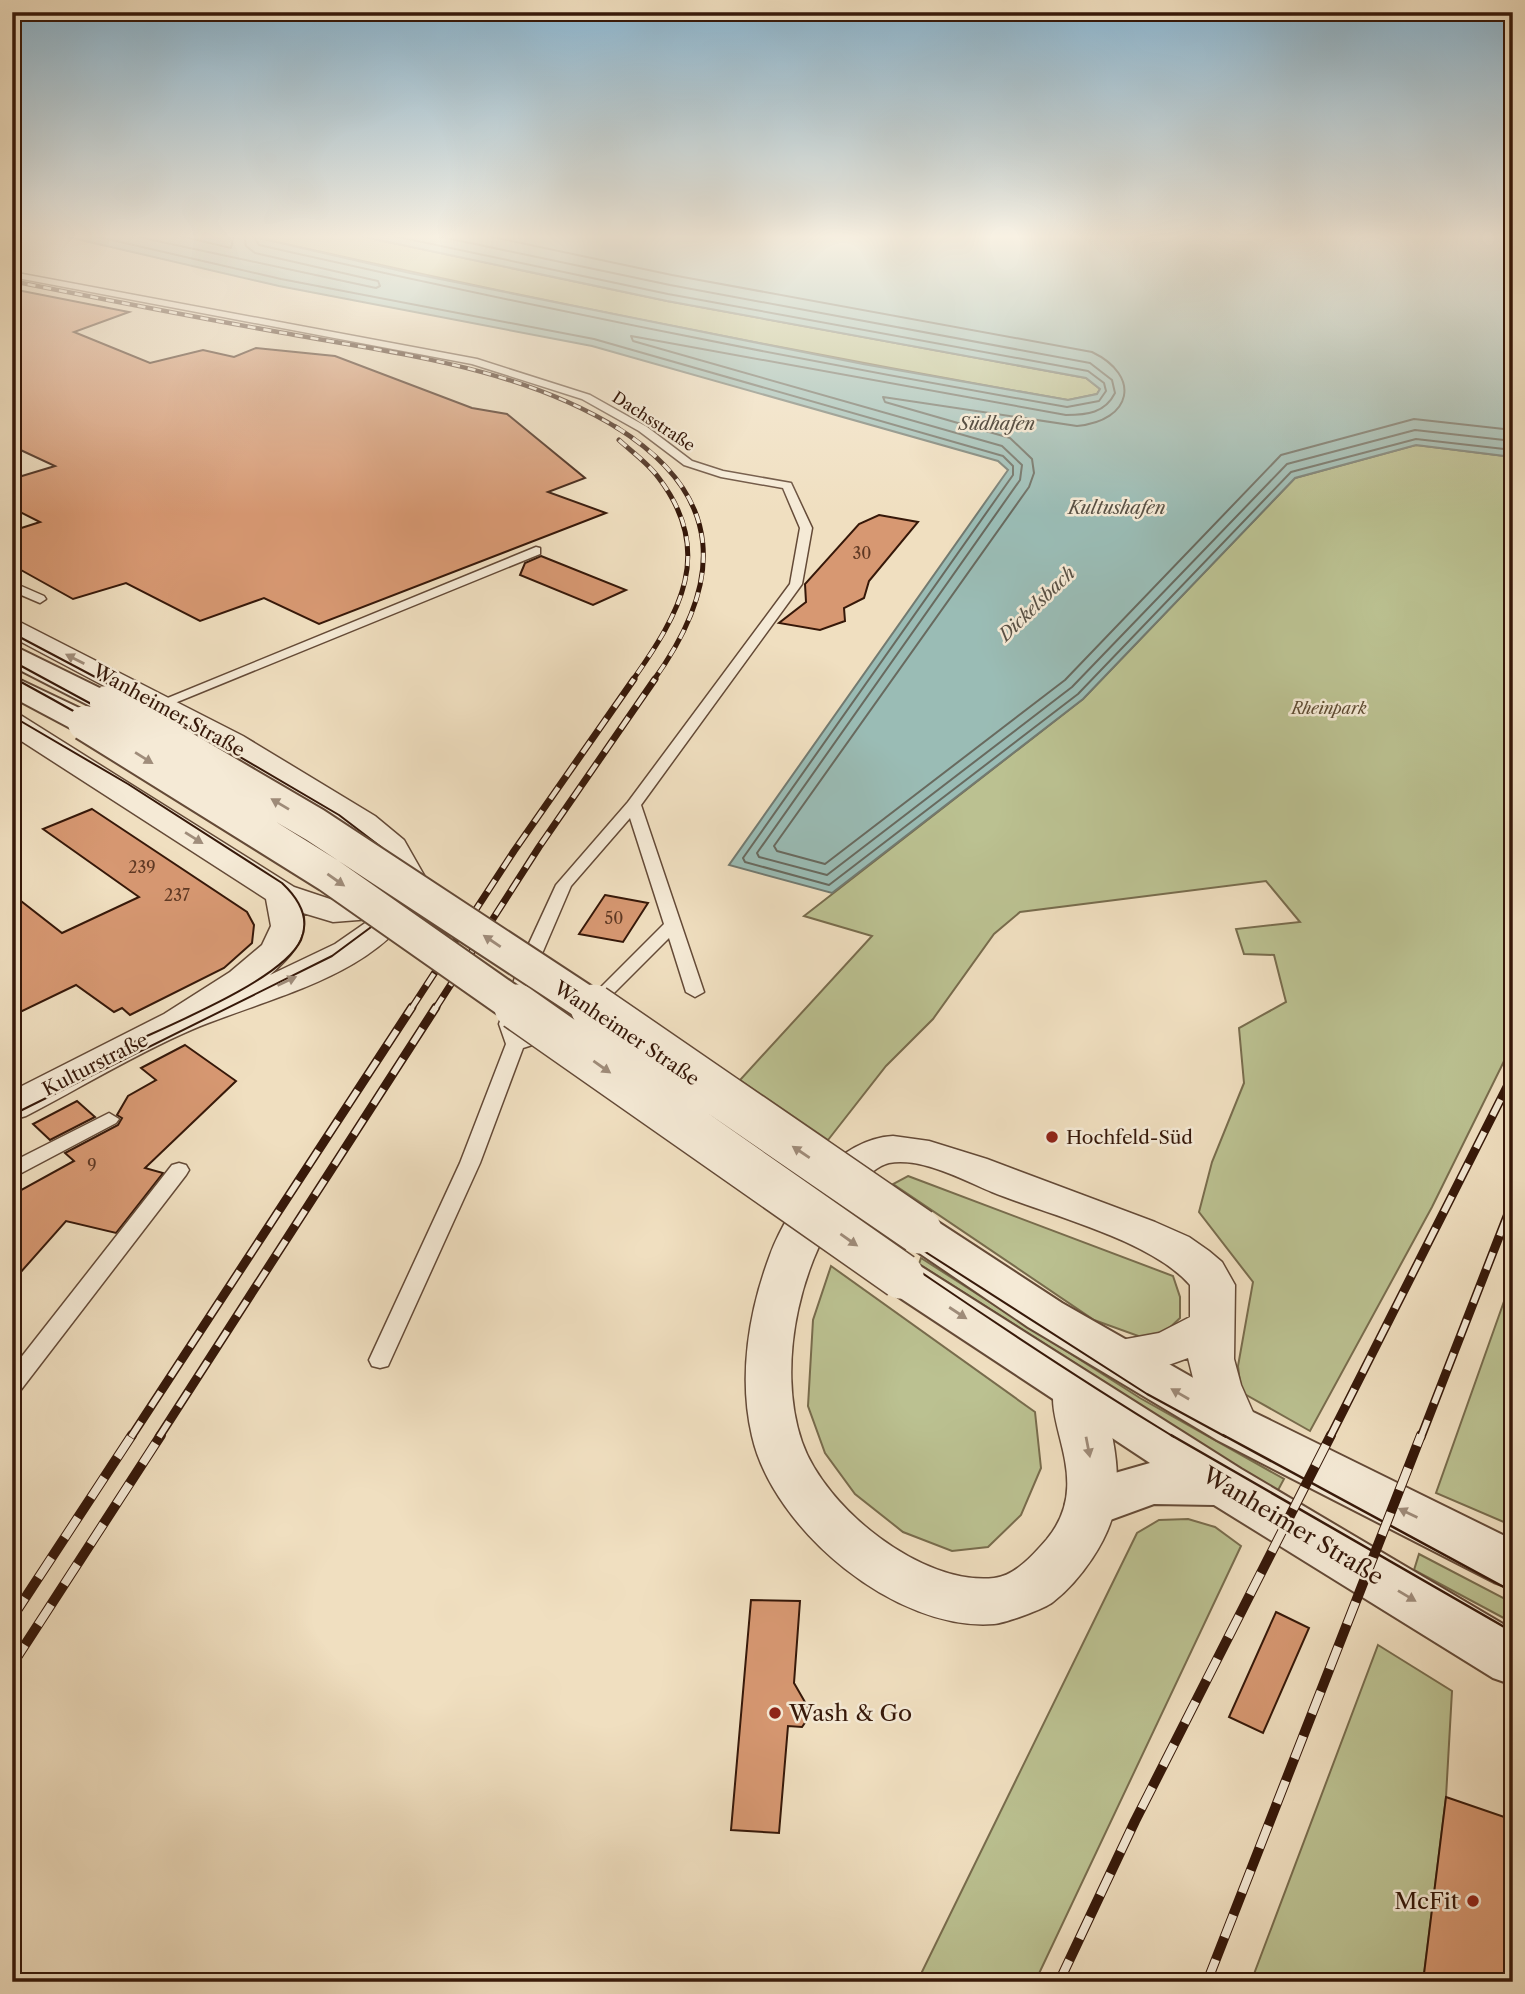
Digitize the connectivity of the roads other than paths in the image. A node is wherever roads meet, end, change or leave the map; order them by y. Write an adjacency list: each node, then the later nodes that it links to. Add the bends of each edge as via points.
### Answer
1 (299, 328): 11 (lane, Dachsstraße, via 474,361 586,397 643,429 688,463 721,474 787,485 806,528 796,584)
2 (536, 551): 8 (lane)
3 (12, 586): 4 (lane)
4 (40, 599)
5 (12, 626): 8 (street, Wanheimer Straße, one-way to 5)
6 (12, 654): 9 (street, Wanheimer Straße)
7 (12, 684): 9 (street, Wanheimer Straße)
8 (160, 704): 12 (street, Wanheimer Straße, via 364,823 392,847)
9 (96, 713): 23 (street, Wanheimer Straße, one-way to 9, bridge, via 919,1231 367,856 175,740); 26 (street, Wanheimer Straße, one-way to 26, bridge, via 901,1276)
10 (12, 722): 13 (street, one-way to 13)
11 (633, 805): 14 (lane); 17 (lane, via 564,885 508,1024)
12 (412, 884): 13 (street, via 383,904 351,912 323,911); 16 (street, one-way to 12, via 267,990 364,942 401,911)
13 (282, 894): 16 (street, via 288,926 277,950 243,981)
14 (673, 925): 15 (lane); 17 (lane, via 603,997 559,1028)
15 (695, 992)
16 (177, 1022): 18 (street, Kulturstraße)
17 (515, 1044): 24 (lane, via 470,1163)
18 (12, 1107)
19 (109, 1119): 21 (lane)
20 (179, 1170): 25 (lane)
21 (12, 1171)
22 (1210, 1327): 23 (street, via 1173,1348); 27 (street, via 1211,1360); 29 (street, via 1216,1308 1211,1279 1186,1255 1152,1237 933,1155 883,1150 858,1162 824,1200 795,1247 771,1332 769,1375 772,1422 785,1462 837,1532 882,1569 927,1591 960,1602 984,1603 1037,1587 1060,1562)
23 (1115, 1356): 27 (street, Wanheimer Straße, one-way to 23)
24 (380, 1360)
25 (12, 1385)
26 (1075, 1390): 28 (street, Wanheimer Straße); 29 (street, one-way to 29, via 1092,1467)
27 (1235, 1426): 30 (street, Wanheimer Straße, one-way to 27)
28 (1223, 1484): 29 (street, via 1156,1481 1128,1487); 31 (street, Wanheimer Straße, one-way to 31)
29 (1091, 1505)
30 (1513, 1566)
31 (1513, 1660)

